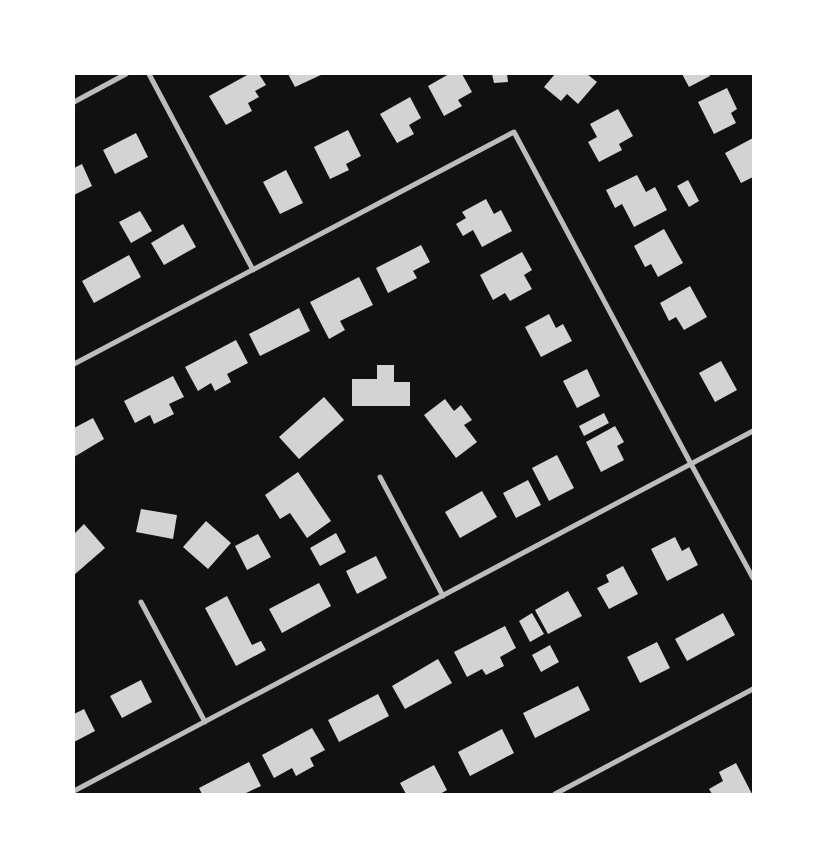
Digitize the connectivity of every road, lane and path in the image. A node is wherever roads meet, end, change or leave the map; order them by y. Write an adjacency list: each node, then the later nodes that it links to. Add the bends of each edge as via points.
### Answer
1 (126, 74): 3 (street)
2 (149, 74): 4 (street)
3 (74, 102)
4 (253, 270): 5 (street); 7 (street, via 514,132)
5 (74, 364)
6 (753, 431): 7 (street)
7 (691, 464): 9 (street); 10 (street)
8 (380, 478): 10 (street)
9 (753, 578)
10 (443, 596): 13 (street)
11 (141, 602): 13 (street)
12 (753, 689): 15 (street)
13 (205, 722): 14 (street)
14 (74, 791)
15 (555, 794)

